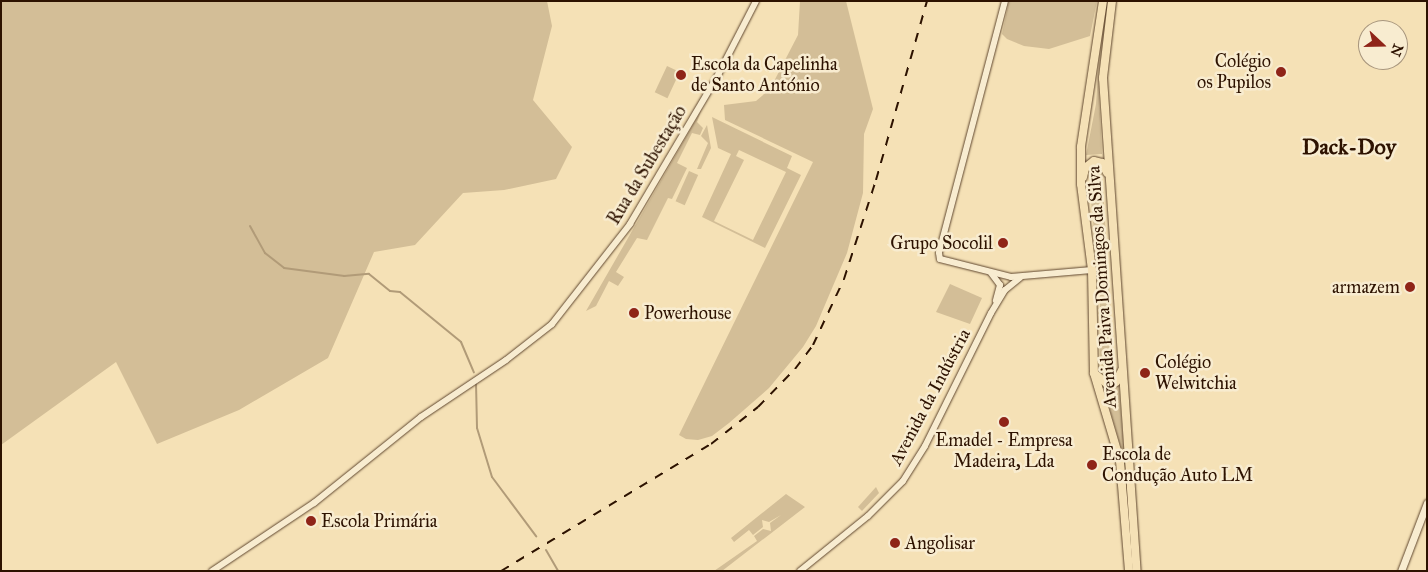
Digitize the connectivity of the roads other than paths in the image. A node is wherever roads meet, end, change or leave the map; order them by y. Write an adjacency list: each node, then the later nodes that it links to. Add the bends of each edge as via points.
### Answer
1 (756, 1): 14 (street, Rua da Subestação, via 701,105 620,239 552,324 421,418 314,504)
2 (1005, 1): 8 (street, via 939,253 945,262)
3 (1103, 1): 6 (main road, Avenida Paiva Domingos da Silva, via 1081,147)
4 (1112, 1): 5 (main road, Avenida Paiva Domingos da Silva, via 1103,78)
5 (1110, 182): 6 (main road, via 1102,163 1094,161 1085,168); 11 (main road, Avenida Paiva Domingos da Silva)
6 (1081, 184): 7 (main road, Avenida Paiva Domingos da Silva)
7 (1092, 270): 9 (street); 12 (main road, Avenida Paiva Domingos da Silva)
8 (991, 274): 9 (street); 10 (street, Avenida da Indústria, via 1000,285)
9 (1023, 276): 10 (street, Avenida da Indústria, via 1005,290)
10 (991, 313): 15 (street, Avenida da Indústria, via 928,440 903,481 868,516)
11 (1123, 368): 12 (main road, via 1120,378 1112,383 1101,382); 17 (main road, Avenida Paiva Domingos da Silva)
12 (1094, 373): 16 (main road, Avenida Paiva Domingos da Silva, via 1120,461)
13 (1427, 503): 18 (main road)
14 (212, 571)
15 (800, 571)
16 (1129, 571)
17 (1137, 571)
18 (1401, 571)

